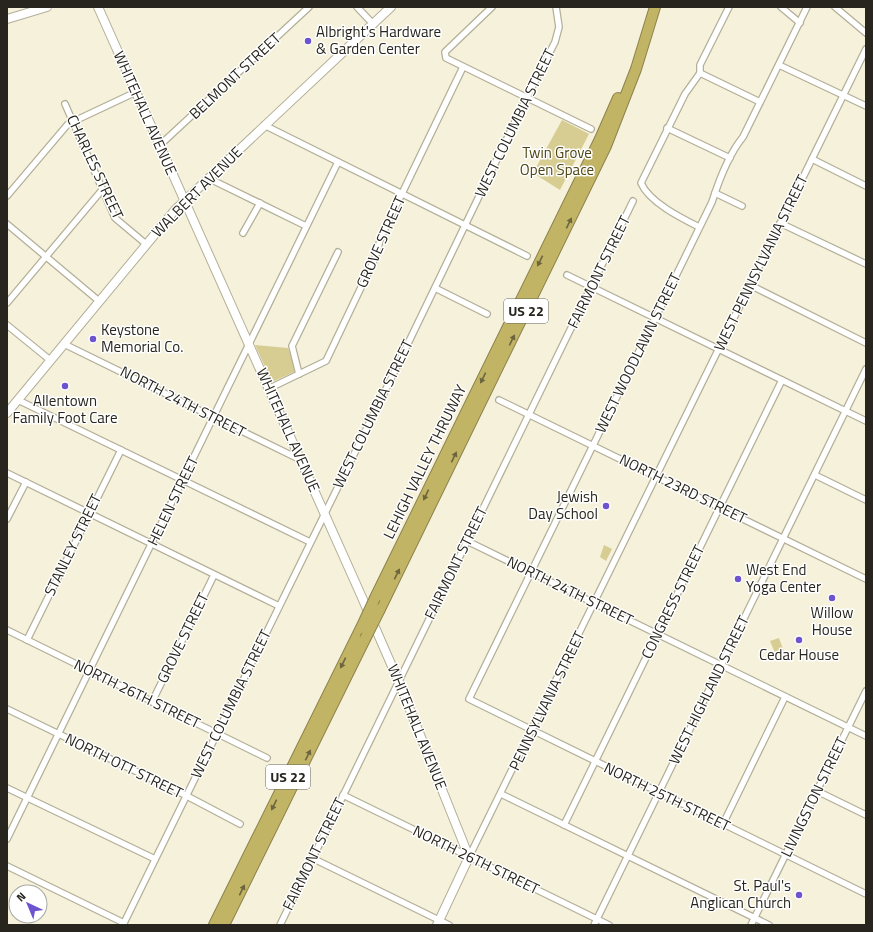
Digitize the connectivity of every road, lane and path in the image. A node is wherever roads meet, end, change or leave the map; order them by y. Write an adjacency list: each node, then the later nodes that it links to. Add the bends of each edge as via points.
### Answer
1 (47, 7): 14 (street)
2 (98, 7): 22 (street, WHITEHALL AVENUE)
3 (309, 7): 32 (street, BELMONT STREET)
4 (357, 7): 16 (street)
5 (391, 7): 16 (street, WALBERT AVENUE)
6 (492, 7): 20 (street, via 445,52 447,59)
7 (556, 7): 24 (street, WEST COLUMBIA STREET, via 559,19 558,35)
8 (649, 7): 146 (highway, LEHIGH VALLEY THRUWAY / US 22, one-way to 146, bridge, via 630,67 600,139)
9 (655, 7): 147 (highway, LEHIGH VALLEY THRUWAY / US 22, one-way to 9, bridge, via 603,152 636,69)
10 (729, 7): 21 (street, via 700,65)
11 (781, 7): 15 (street)
12 (807, 7): 15 (street, WEST WOODLAWN STREET)
13 (836, 7): 17 (street)
14 (7, 19)
15 (800, 23): 19 (street, WEST WOODLAWN STREET)
16 (373, 24): 29 (street, WALBERT AVENUE)
17 (866, 33)
18 (866, 49): 23 (street, WEST PENNSYLVANIA STREET)
19 (779, 65): 23 (street); 25 (street, WEST WOODLAWN STREET)
20 (463, 67): 24 (street); 39 (street, GROVE STREET)
21 (700, 73): 25 (street); 30 (street, via 685,94)
22 (136, 92): 28 (street); 32 (street, WHITEHALL AVENUE)
23 (843, 95): 27 (street); 34 (street, WEST PENNSYLVANIA STREET)
24 (526, 97): 31 (street); 48 (street, WEST COLUMBIA STREET)
25 (760, 102): 33 (street, WEST WOODLAWN STREET)
26 (65, 104): 28 (street, CHARLES STREET)
27 (866, 106)
28 (72, 121): 38 (street, CHARLES STREET); 41 (street)
29 (264, 125): 35 (street); 36 (street, WALBERT AVENUE)
30 (667, 128): 33 (street); 50 (street, via 641,181 644,188 666,210)
31 (591, 129)
32 (160, 145): 42 (street, WHITEHALL AVENUE)
33 (730, 158): 40 (street, WEST WOODLAWN STREET)
34 (812, 159): 37 (street); 46 (street, WEST PENNSYLVANIA STREET)
35 (338, 162): 39 (street); 49 (street, HELEN STREET)
36 (208, 178): 42 (street, WALBERT AVENUE); 44 (street)
37 (866, 186)
38 (102, 190): 52 (street, CHARLES STREET, via 115,218); 54 (street)
39 (402, 193): 48 (street); 72 (street, GROVE STREET, via 381,237 375,258 326,361)
40 (715, 193): 45 (street); 50 (street, WEST WOODLAWN STREET)
41 (7, 196)
42 (184, 200): 52 (street, WALBERT AVENUE); 66 (street, WHITEHALL AVENUE)
43 (634, 202): 59 (street, FAIRMONT STREET)
44 (260, 203): 49 (street); 51 (street)
45 (742, 206)
46 (780, 223): 56 (street); 58 (street, WEST PENNSYLVANIA STREET)
47 (7, 224): 54 (street)
48 (465, 224): 55 (street); 60 (street, WEST COLUMBIA STREET)
49 (306, 226): 66 (street, HELEN STREET)
50 (699, 227): 64 (street, WEST WOODLAWN STREET)
51 (244, 233)
52 (146, 244): 61 (street, WALBERT AVENUE)
53 (338, 252): 72 (street, via 292,346)
54 (46, 256): 61 (street); 62 (street)
55 (527, 256)
56 (866, 264)
57 (567, 275): 59 (street)
58 (750, 285): 67 (street); 69 (street, WEST PENNSYLVANIA STREET)
59 (592, 286): 64 (street); 79 (street, FAIRMONT STREET)
60 (435, 288): 63 (street); 93 (street, WEST COLUMBIA STREET)
61 (99, 302): 68 (street, WALBERT AVENUE)
62 (7, 303)
63 (487, 314)
64 (655, 318): 69 (street); 82 (street, WEST WOODLAWN STREET)
65 (7, 325): 70 (street)
66 (250, 343): 74 (street, WHITEHALL AVENUE); 80 (street, HELEN STREET)
67 (866, 343)
68 (64, 344): 70 (street, WALBERT AVENUE); 80 (street, NORTH 24TH STREET)
69 (719, 349): 73 (street); 87 (street, WEST PENNSYLVANIA STREET)
70 (50, 360): 75 (street, WALBERT AVENUE)
71 (866, 369): 77 (street, WEST HIGHLAND STREET)
72 (299, 374): 74 (street, GROVE STREET)
73 (782, 380): 77 (street); 91 (street, CONGRESS STREET)
74 (270, 388): 84 (street, WHITEHALL AVENUE)
75 (18, 400): 78 (street, WALBERT AVENUE); 83 (street)
76 (499, 400): 79 (street, NORTH 23RD STREET)
77 (846, 411): 81 (street); 86 (street, WEST HIGHLAND STREET)
78 (7, 413)
79 (529, 414): 82 (street, NORTH 23RD STREET); 96 (street, FAIRMONT STREET)
80 (213, 418): 84 (street, NORTH 24TH STREET); 88 (street, HELEN STREET)
81 (866, 421)
82 (593, 445): 87 (street, NORTH 23RD STREET); 99 (street, WEST WOODLAWN STREET)
83 (120, 450): 88 (street); 92 (street, STANLEY STREET)
84 (301, 460): 93 (street, WHITEHALL AVENUE)
85 (7, 473): 89 (street)
86 (815, 475): 90 (street); 95 (street, WEST HIGHLAND STREET)
87 (656, 476): 91 (street, NORTH 23RD STREET); 102 (street, PENNSYLVANIA STREET)
88 (183, 481): 97 (street); 98 (street, HELEN STREET)
89 (26, 482): 92 (street); 94 (street)
90 (866, 500)
91 (720, 507): 95 (street, NORTH 23RD STREET); 105 (street, CONGRESS STREET)
92 (88, 513): 98 (street); 106 (street, STANLEY STREET)
93 (325, 513): 97 (street, WEST COLUMBIA STREET); 109 (street, WHITEHALL AVENUE)
94 (7, 519)
95 (784, 538): 101 (street, NORTH 23RD STREET); 107 (street, WEST HIGHLAND STREET)
96 (468, 541): 99 (street, NORTH 24TH STREET); 109 (street, FAIRMONT STREET)
97 (310, 542): 103 (street, WEST COLUMBIA STREET)
98 (153, 544): 100 (street); 108 (street, HELEN STREET)
99 (531, 572): 102 (street, NORTH 24TH STREET); 112 (street, WEST WOODLAWN STREET)
100 (214, 575): 103 (street); 113 (street, GROVE STREET)
101 (866, 578)
102 (595, 603): 105 (street, NORTH 24TH STREET); 116 (street, PENNSYLVANIA STREET)
103 (279, 606): 117 (street, WEST COLUMBIA STREET)
104 (7, 630): 106 (street, NORTH 26TH STREET)
105 (658, 634): 107 (street, NORTH 24TH STREET); 121 (street, CONGRESS STREET)
106 (26, 640): 108 (street, NORTH 26TH STREET)
107 (722, 666): 111 (street, NORTH 24TH STREET); 124 (street, WEST HIGHLAND STREET)
108 (90, 671): 113 (street, NORTH 26TH STREET); 118 (street, HELEN STREET)
109 (398, 680): 127 (street, FAIRMONT STREET); 136 (street, WHITEHALL AVENUE)
110 (866, 691): 115 (street, LIVINGSTON STREET)
111 (785, 697): 115 (street, NORTH 24TH STREET); 131 (street)
112 (469, 699): 116 (street, NORTH 25TH STREET)
113 (152, 702): 117 (street, NORTH 26TH STREET)
114 (7, 709): 118 (street, NORTH OTT STREET)
115 (848, 727): 119 (street, NORTH 24TH STREET); 123 (street, LIVINGSTON STREET)
116 (532, 730): 121 (street, NORTH 25TH STREET); 125 (street, PENNSYLVANIA STREET)
117 (217, 733): 120 (street, NORTH 26TH STREET); 126 (street, WEST COLUMBIA STREET)
118 (58, 734): 126 (street, NORTH OTT STREET); 128 (street, HELEN STREET)
119 (866, 736)
120 (267, 758)
121 (595, 762): 124 (street, NORTH 25TH STREET); 132 (street, CONGRESS STREET)
122 (7, 788): 128 (street)
123 (817, 791): 129 (street); 134 (street, LIVINGSTON STREET)
124 (659, 792): 131 (street, NORTH 25TH STREET); 135 (street, WEST HIGHLAND STREET)
125 (501, 794): 132 (street); 136 (street, PENNSYLVANIA STREET)
126 (186, 795): 130 (street, NORTH OTT STREET); 138 (street, WEST COLUMBIA STREET)
127 (343, 795): 136 (street, NORTH 26TH STREET); 137 (street, FAIRMONT STREET)
128 (27, 797): 133 (street, HELEN STREET); 138 (street)
129 (866, 815)
130 (240, 824)
131 (723, 824): 134 (street, NORTH 25TH STREET)
132 (564, 825): 135 (street)
133 (7, 839)
134 (786, 855): 140 (street, NORTH 25TH STREET); 141 (street, LIVINGSTON STREET)
135 (628, 856): 141 (street); 142 (street, WEST HIGHLAND STREET)
136 (469, 857): 142 (street, NORTH 26TH STREET); 143 (street, PENNSYLVANIA STREET)
137 (312, 858): 143 (street); 145 (street, FAIRMONT STREET)
138 (155, 859): 144 (street, WEST COLUMBIA STREET)
139 (7, 866): 144 (street)
140 (866, 894)
141 (754, 918): 152 (street, LIVINGSTON STREET); 153 (street)
142 (597, 919): 150 (street, WEST HIGHLAND STREET); 151 (street, NORTH 26TH STREET)
143 (438, 923): 149 (street)
144 (123, 924)
145 (280, 924): 148 (street)
146 (214, 925)
147 (224, 925)
148 (287, 925)
149 (449, 925)
150 (594, 925)
151 (609, 925)
152 (751, 925)
153 (769, 925)

